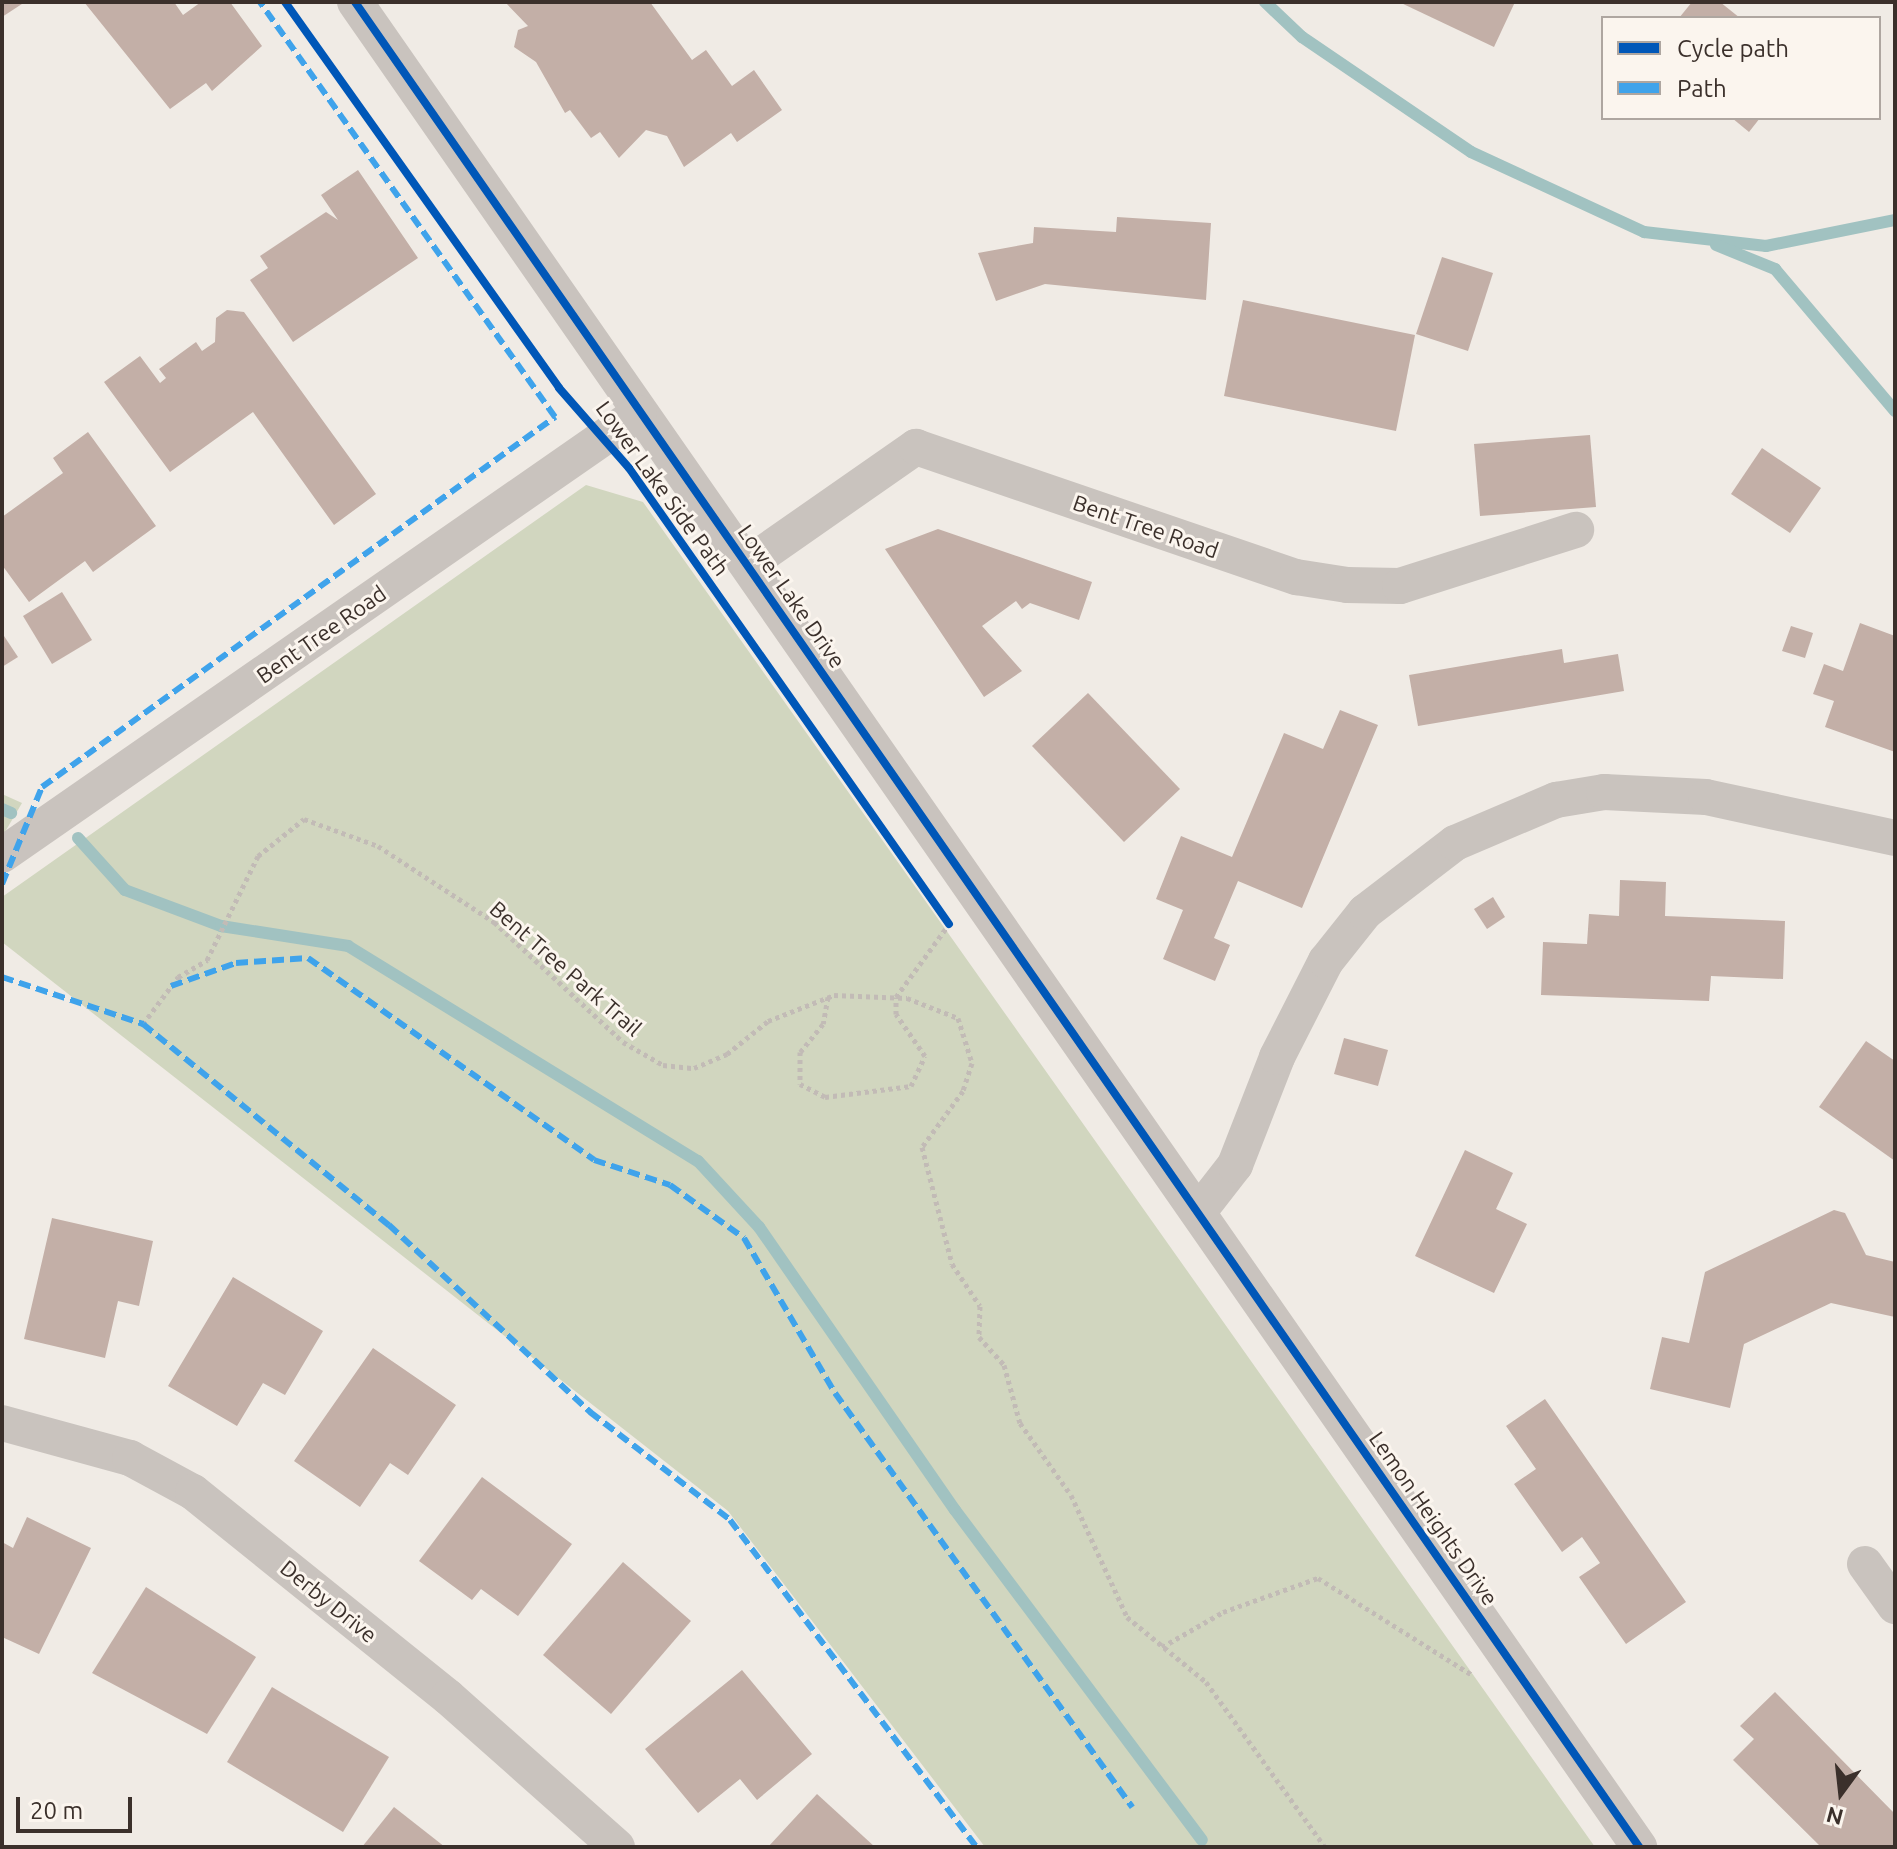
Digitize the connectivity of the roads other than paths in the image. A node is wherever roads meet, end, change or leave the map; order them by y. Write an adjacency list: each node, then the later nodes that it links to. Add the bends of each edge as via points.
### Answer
1 (355, 2): 2 (street, Lower Lake Drive)
2 (639, 413): 4 (street, Lower Lake Drive); 6 (street, Bent Tree Road)
3 (1576, 530): 4 (street, Bent Tree Road, via 1400,586 1347,585 1296,577 916,447)
4 (748, 564): 7 (street, Lower Lake Drive)
5 (1895, 838): 7 (street, via 1706,797 1604,792 1556,800 1455,843 1365,912 1326,961 1277,1057 1235,1165)
6 (2, 855)
7 (1200, 1210): 12 (street, Lemon Heights Drive)
8 (2, 1423): 11 (street, Derby Drive, via 130,1458 193,1492 448,1697)
9 (1865, 1564): 10 (street)
10 (1895, 1606)
11 (617, 1847)
12 (1639, 1847)

